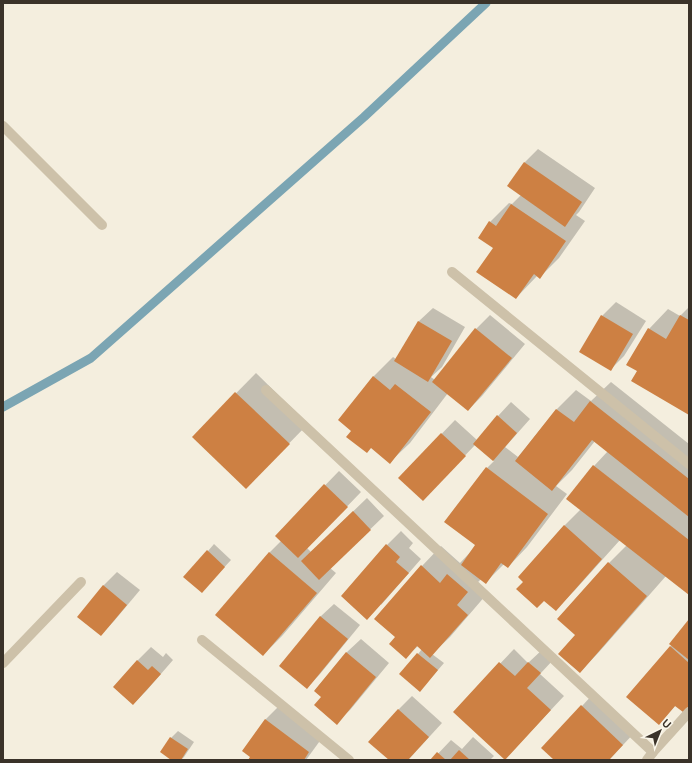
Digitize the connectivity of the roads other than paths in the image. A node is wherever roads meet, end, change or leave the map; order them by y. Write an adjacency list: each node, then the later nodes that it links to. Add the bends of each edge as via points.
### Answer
1 (3, 126): 2 (street)
2 (102, 225)
3 (452, 272): 5 (street)
4 (266, 390): 10 (street)
5 (689, 464)
6 (81, 582): 8 (street)
7 (202, 640): 11 (street)
8 (3, 663)
9 (689, 712): 10 (street)
10 (653, 752): 12 (street)
11 (349, 760)
12 (647, 760)

